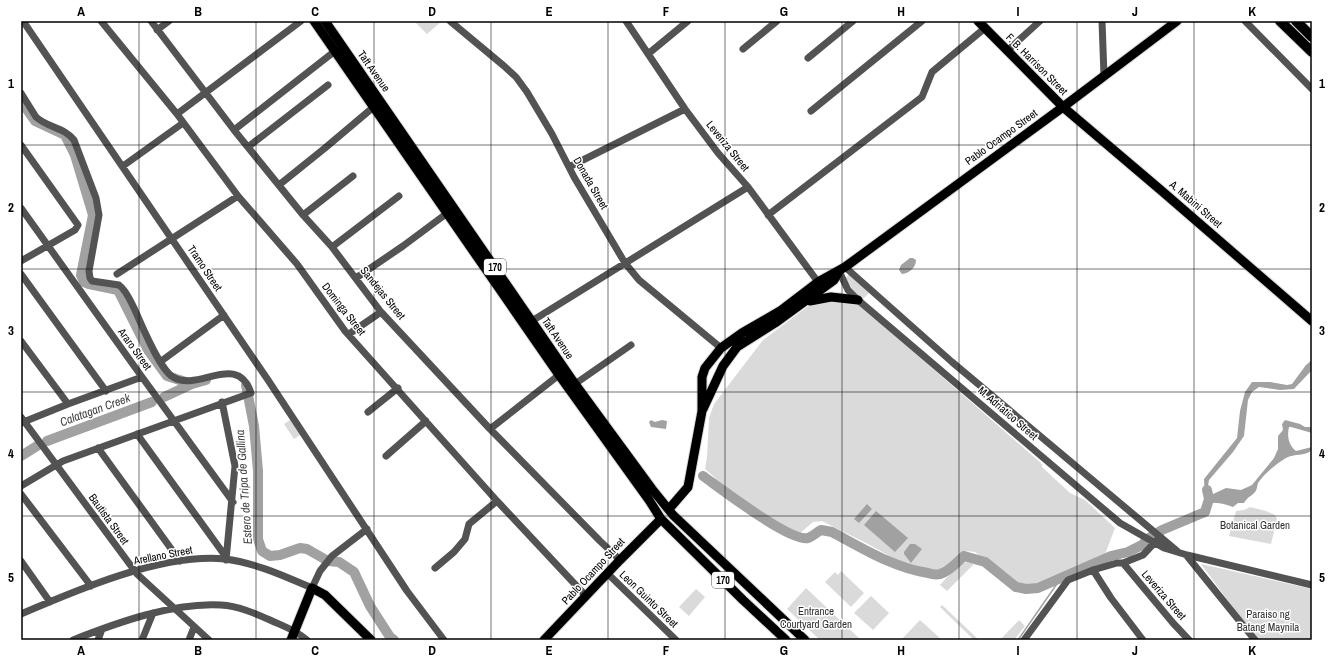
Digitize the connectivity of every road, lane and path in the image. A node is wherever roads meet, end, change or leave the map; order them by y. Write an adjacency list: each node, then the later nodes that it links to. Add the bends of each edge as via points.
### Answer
1 (23, 21): 44 (street, Tramo Street)
2 (101, 21): 39 (street, Dominga Street)
3 (151, 21): 21 (street, Sandejas Street)
4 (170, 21): 21 (street)
5 (301, 21): 34 (street)
6 (314, 21): 24 (main road, Taft Avenue / 170)
7 (325, 21): 29 (main road, Taft Avenue / 170)
8 (450, 21): 45 (street, Donada Street, via 516,77 537,107)
9 (626, 21): 27 (street, Leveriza Street)
10 (688, 21): 27 (street)
11 (777, 21): 23 (street)
12 (853, 21): 28 (street)
13 (922, 21): 38 (street)
14 (1040, 21): 25 (street)
15 (1102, 21): 30 (street)
16 (1177, 21): 30 (main road, Pablo Ocampo Street)
17 (1245, 21): 32 (street)
18 (1280, 21): 26 (highway)
19 (1296, 21): 22 (highway)
20 (982, 24): 25 (main road, F. B. Harrison Street); 54 (street, via 932,72 922,98)
21 (157, 30): 34 (street, Sandejas Street)
22 (1312, 37)
23 (743, 49)
24 (335, 51): 29 (main road, Taft Avenue / 170); 41 (street)
25 (1007, 51): 36 (main road, F. B. Harrison Street)
26 (1312, 52)
27 (648, 54): 37 (street, Leveriza Street)
28 (808, 58)
29 (354, 71): 35 (main road, Taft Avenue / 170)
30 (1104, 76): 36 (main road, Pablo Ocampo Street)
31 (328, 85): 43 (street)
32 (1312, 89)
33 (21, 92): 76 (street, via 36,117 67,133 74,140 96,198 99,215 90,278 96,283 121,286)
34 (205, 93): 39 (street); 41 (street, Sandejas Street)
35 (378, 106): 47 (street); 52 (main road, Taft Avenue / 170)
36 (1063, 107): 60 (main road, Pablo Ocampo Street); 69 (main road, A. Mabini Street)
37 (685, 109): 45 (street); 48 (street, Leveriza Street)
38 (811, 111)
39 (177, 114): 40 (street, Dominga Street)
40 (183, 123): 44 (street); 49 (street, Dominga Street)
41 (234, 130): 43 (street, Sandejas Street)
42 (21, 145): 56 (street, via 78,225 75,230)
43 (248, 147): 47 (street, Sandejas Street)
44 (123, 166): 55 (street, Tramo Street)
45 (569, 167): 59 (street, Donada Street)
46 (353, 176): 53 (street)
47 (279, 184): 53 (street, Sandejas Street)
48 (748, 187): 54 (street, Leveriza Street); 59 (street)
49 (238, 196): 55 (street); 71 (street, Dominga Street, via 297,264)
50 (399, 196): 57 (street)
51 (21, 208): 56 (street, Araro Street)
52 (451, 210): 63 (street); 70 (main road, Taft Avenue / 170)
53 (303, 215): 57 (street, Sandejas Street)
54 (768, 215): 64 (street, Leveriza Street)
55 (172, 239): 62 (street); 68 (street, Tramo Street)
56 (48, 246): 58 (street); 78 (street, Araro Street)
57 (332, 247): 63 (street, Sandejas Street)
58 (21, 261)
59 (625, 263): 70 (street); 75 (street, Donada Street, via 638,280)
60 (842, 269): 64 (main road, Pablo Ocampo Street); 65 (street, M. Adriatico Street, via 848,290); 66 (main road, Pablo Ocampo Street, via 834,280); 105 (street, M. Adriatico Street)
61 (21, 274): 83 (street)
62 (117, 274)
63 (356, 278): 67 (street, Sandejas Street)
64 (818, 282): 74 (main road, Pablo Ocampo Street, via 780,311 742,333)
65 (858, 300): 66 (main road, via 831,297); 106 (street, M. Adriatico Street, via 1120,523)
66 (805, 302): 74 (main road, Pablo Ocampo Street)
67 (381, 312): 71 (street); 91 (street, Sandejas Street)
68 (224, 316): 76 (street); 103 (street, Tramo Street)
69 (1312, 321)
70 (528, 322): 77 (main road, Taft Avenue / 170); 81 (main road, Taft Avenue / 170)
71 (349, 334): 82 (street, Dominga Street)
72 (21, 341): 85 (street)
73 (631, 345): 81 (street)
74 (733, 345): 75 (main road, Pablo Ocampo Street); 80 (main road, Pablo Ocampo Street)
75 (721, 348): 79 (main road, Pablo Ocampo Street, via 705,368)
76 (160, 362): 84 (street, via 173,377 185,381 239,375 247,383 246,395)
77 (559, 375): 81 (main road, Taft Avenue / 170); 91 (street)
78 (142, 377): 83 (street); 88 (street, Araro Street)
79 (702, 377): 80 (main road); 86 (main road, Pablo Ocampo Street)
80 (715, 382): 86 (main road, Pablo Ocampo Street)
81 (572, 386): 99 (main road, Taft Avenue / 170); 101 (main road, Taft Avenue / 170)
82 (398, 388): 87 (street); 90 (street, Dominga Street)
83 (106, 390): 85 (street)
84 (222, 402): 88 (street); 100 (street, via 235,466)
85 (68, 404): 89 (street)
86 (702, 411): 101 (main road, Pablo Ocampo Street, via 688,487)
87 (368, 412)
88 (174, 420): 92 (street); 100 (street, Araro Street)
89 (22, 421): 95 (street, Bautista Street)
90 (426, 421): 94 (street); 98 (street, Dominga Street)
91 (490, 429): 110 (street, Sandejas Street)
92 (137, 434): 93 (street); 109 (street)
93 (98, 448): 95 (street); 112 (street)
94 (386, 456)
95 (55, 465): 96 (street); 116 (street, Bautista Street)
96 (21, 486)
97 (21, 494): 119 (street)
98 (497, 500): 114 (street, via 468,524 465,539); 121 (street, Dominga Street)
99 (649, 500): 102 (main road, Taft Avenue / 170); 104 (main road)
100 (233, 502): 109 (street)
101 (669, 509): 129 (main road, Taft Avenue / 170)
102 (661, 519): 104 (main road, Pablo Ocampo Street); 141 (main road, Taft Avenue / 170)
103 (367, 529): 120 (street, via 332,556 320,571); 138 (street, Tramo Street, via 407,591)
104 (650, 529): 110 (main road, Pablo Ocampo Street)
105 (1158, 534): 106 (street); 107 (street, M. Adriatico Street)
106 (1154, 542): 107 (street, M. Adriatico Street); 113 (street, via 1143,555)
107 (1179, 552): 108 (street, M. Adriatico Street)
108 (1187, 555): 118 (street, M. Adriatico Street); 147 (street)
109 (226, 558): 112 (street, Arellano Street); 120 (street, Arellano Street, via 262,568)
110 (620, 560): 117 (main road, Pablo Ocampo Street)
111 (21, 561): 122 (street)
112 (180, 561): 116 (street, Arellano Street)
113 (1123, 564): 115 (street, via 1117,563); 146 (street, Leveriza Street)
114 (435, 568)
115 (1093, 570): 144 (street, via 1068,580); 145 (street)
116 (134, 571): 119 (street, Arellano Street); 123 (street, Bautista Street)
117 (607, 573): 121 (main road, Pablo Ocampo Street); 140 (street, Leon Guinto Street)
118 (1312, 585)
119 (91, 586): 122 (street, Arellano Street)
120 (312, 588): 128 (main road); 137 (main road, via 326,595)
121 (586, 596): 139 (main road, Pablo Ocampo Street)
122 (50, 602): 125 (street, Arellano Street)
123 (174, 609): 124 (street); 126 (street, Bautista Street); 128 (street, via 221,605 239,608)
124 (152, 613): 127 (street); 132 (street)
125 (21, 614)
126 (194, 627): 133 (street); 134 (street, Bautista Street)
127 (102, 630): 130 (street); 131 (street)
128 (295, 631): 135 (main road); 136 (street)
129 (798, 633): 142 (main road); 143 (main road, Taft Avenue / 170)
130 (74, 640)
131 (98, 640)
132 (142, 640)
133 (189, 640)
134 (209, 640)
135 (291, 640)
136 (307, 640)
137 (371, 640)
138 (444, 640)
139 (544, 640)
140 (676, 640)
141 (786, 640)
142 (790, 640)
143 (805, 640)
144 (1024, 640)
145 (1143, 640)
146 (1189, 640)
147 (1255, 640)

